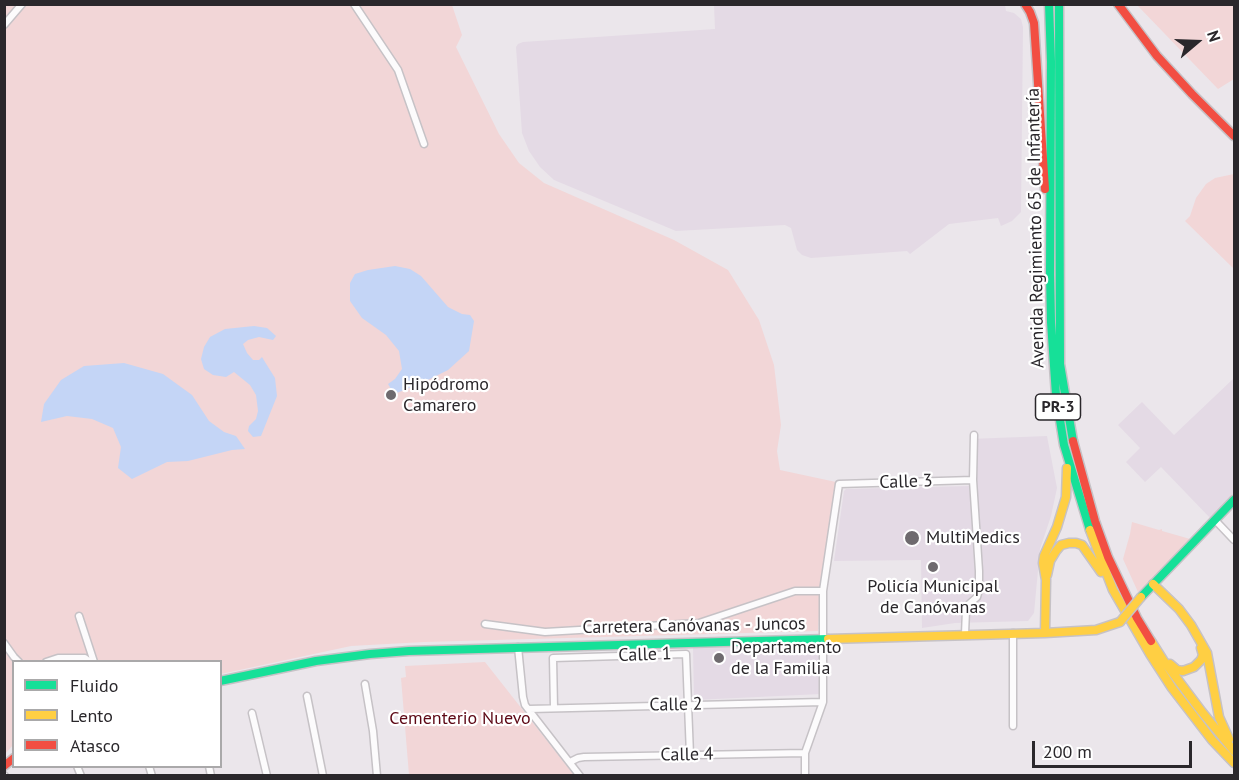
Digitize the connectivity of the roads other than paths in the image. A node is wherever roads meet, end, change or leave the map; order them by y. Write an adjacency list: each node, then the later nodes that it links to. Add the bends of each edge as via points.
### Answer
1 (22, 4): 8 (street)
2 (354, 4): 11 (street, via 398,70)
3 (1025, 4): 12 (main road, via 1034,23)
4 (1049, 4): 12 (main road, Avenida Regimiento 65 de Infantería / PR-3)
5 (1059, 4): 9 (main road, Avenida Regimiento 65 de Infantería / PR-3)
6 (1067, 4): 9 (main road)
7 (1118, 4): 10 (main road, via 1157,57)
8 (4, 25)
9 (1060, 40): 36 (main road, Avenida Regimiento 65 de Infantería / PR-3, via 1059,333 1066,408 1085,488 1108,557 1137,618)
10 (1234, 136)
11 (424, 144)
12 (1050, 235): 14 (main road, Avenida Regimiento 65 de Infantería / PR-3, via 1052,347)
13 (974, 435): 15 (street)
14 (1064, 445): 19 (main road, Avenida Regimiento 65 de Infantería / PR-3); 20 (main road, via 1066,497 1044,555)
15 (973, 480): 22 (street, Calle 3, via 839,484); 27 (street, via 979,590 966,610)
16 (1234, 500): 17 (main road, Carretera Canóvanas - Juncos)
17 (1215, 520): 18 (street); 21 (main road, Carretera Canóvanas - Juncos)
18 (1234, 540)
19 (1108, 579): 20 (main road, via 1086,549 1076,543 1061,545 1056,550); 50 (main road, Avenida Regimiento 65 de Infantería / PR-3, via 1172,688)
20 (1046, 580): 26 (main road)
21 (1153, 584): 26 (main road, Carretera Canóvanas - Juncos, bridge, via 1120,622 1096,630); 28 (main road, via 1179,609)
22 (823, 591): 24 (street, via 795,591 699,623 545,632); 29 (street)
23 (79, 616): 35 (street)
24 (485, 624)
25 (1013, 633): 26 (main road, Carretera Canóvanas - Juncos); 27 (main road, Carretera Canóvanas - Juncos); 45 (street)
26 (1046, 633)
27 (965, 634): 29 (main road, Carretera Canóvanas - Juncos)
28 (1199, 637): 36 (main road, via 1203,655 1194,667 1176,670); 46 (main road, via 1207,653 1219,717)
29 (824, 639): 31 (main road, Carretera Canóvanas - Juncos); 40 (street)
30 (4, 643): 32 (street)
31 (518, 646): 37 (main road, Carretera Canóvanas - Juncos, via 370,654); 43 (street, via 523,697)
32 (17, 660)
33 (52, 660): 34 (street)
34 (88, 660)
35 (91, 660)
36 (1163, 660): 46 (main road, Avenida Regimiento 65 de Infantería / PR-3)
37 (222, 681)
38 (365, 684): 53 (street)
39 (307, 696): 52 (street)
40 (823, 702): 41 (street, Calle 2); 47 (street)
41 (688, 705): 42 (street, Calle 2); 42 (street, Calle 1, via 686,654 673,654 554,658); 48 (street, Calle 1)
42 (554, 708): 43 (street, Calle 2)
43 (528, 709): 49 (street)
44 (252, 712): 51 (street)
45 (1013, 726)
46 (1234, 750)
47 (804, 753): 48 (street, Calle 4); 55 (street)
48 (690, 755): 49 (street, Calle 4, via 584,757)
49 (570, 762): 54 (street)
50 (1234, 763)
51 (267, 776)
52 (323, 776)
53 (377, 776)
54 (580, 776)
55 (805, 776)

